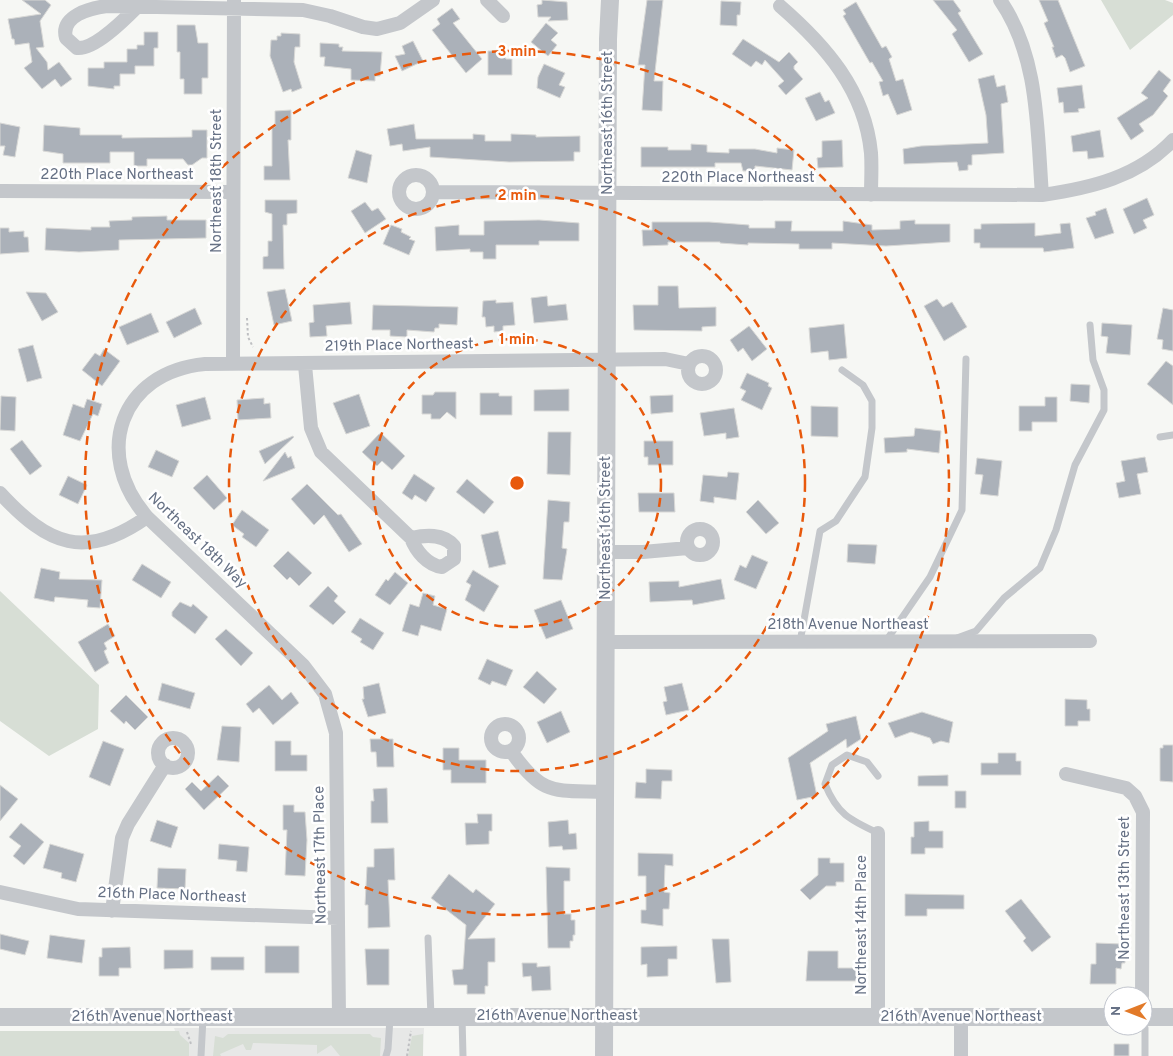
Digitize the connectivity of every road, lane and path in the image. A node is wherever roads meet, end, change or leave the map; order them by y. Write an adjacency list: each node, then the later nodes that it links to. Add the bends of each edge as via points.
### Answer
1 (433, 0): 5 (street, via 400,23 377,29 303,10)
2 (488, 0): 8 (street)
3 (610, 0): 13 (street, Northeast 16th Street)
4 (1000, 0): 15 (street, via 1011,16 1027,58 1035,99)
5 (234, 4): 7 (street); 11 (street, Northeast 18th Street)
6 (780, 6): 14 (street, via 812,34 835,62 860,105 871,153)
7 (136, 8): 7 (street, via 107,6 89,9 69,20 66,38 72,46 87,48)
8 (504, 16)
9 (1173, 140): 15 (street, 220th Place Northeast, via 1162,151 1125,174 1085,189)
10 (0, 191): 11 (street, 220th Place Northeast)
11 (233, 192): 21 (street, Northeast 18th Street)
12 (434, 192): 13 (street, 220th Place Northeast)
13 (608, 194): 14 (street, 220th Place Northeast); 20 (street, Northeast 16th Street)
14 (870, 195): 15 (street, 220th Place Northeast)
15 (1042, 195)
16 (247, 316): 18 (path, via 248,337)
17 (1090, 325): 33 (lane, via 1093,360 1104,390 1104,410 1075,465 1056,530 1040,568 1004,598 976,631)
18 (253, 347)
19 (966, 359): 37 (lane, via 962,510 930,576)
20 (606, 360): 22 (street, 219th Place Northeast, via 665,359); 23 (street, 219th Place Northeast); 32 (street, Northeast 16th Street)
21 (233, 363): 23 (street, 219th Place Northeast); 25 (street, 219th Place Northeast, via 174,369)
22 (689, 364)
23 (305, 365): 30 (street, via 311,428 318,447)
24 (842, 370): 36 (lane, via 863,385 872,401 865,477 836,521 820,531)
25 (146, 388): 29 (street, Northeast 18th Way, via 126,415 120,431 119,451 125,487)
26 (1173, 436): 27 (lane)
27 (1160, 437)
28 (0, 493): 29 (street, via 33,524 61,540 74,543 114,538)
29 (147, 517): 38 (street, Northeast 18th Way, via 303,665)
30 (410, 538)
31 (688, 548): 32 (street)
32 (607, 552): 35 (street, Northeast 16th Street)
33 (948, 641): 34 (street, 218th Avenue Northeast); 37 (street, 218th Avenue Northeast)
34 (1090, 641)
35 (606, 642): 36 (street, 218th Avenue Northeast); 43 (street, Northeast 16th Street)
36 (800, 642): 37 (street, 218th Avenue Northeast)
37 (886, 642)
38 (325, 694): 47 (street, Northeast 17th Place, via 336,733)
39 (511, 752): 43 (street, via 528,774 544,787)
40 (165, 765): 46 (street, via 122,838)
41 (1066, 774): 49 (street, Northeast 13th Street, via 1126,788 1135,796 1143,812)
42 (878, 776): 44 (lane, via 867,762 847,755 832,765 825,784 833,805 856,823)
43 (605, 792): 50 (street, Northeast 16th Street)
44 (878, 833): 58 (street, Northeast 14th Place)
45 (2, 893): 46 (street, 216th Place Northeast, via 78,909)
46 (112, 911): 47 (street, 216th Place Northeast)
47 (338, 918): 57 (street, Northeast 17th Place)
48 (428, 938): 53 (lane)
49 (1142, 986)
50 (605, 1016): 54 (street, 216th Avenue Northeast); 58 (street, 216th Avenue Northeast); 70 (street, Northeast 16th Street)
51 (0, 1017): 56 (street, 216th Avenue Northeast)
52 (390, 1017): 53 (street, 216th Avenue Northeast); 57 (street, 216th Avenue Northeast); 67 (lane)
53 (431, 1017): 54 (street, 216th Avenue Northeast)
54 (462, 1017): 69 (lane)
55 (1173, 1017): 61 (street)
56 (203, 1018): 57 (street, 216th Avenue Northeast); 66 (lane)
57 (339, 1018)
58 (878, 1018): 59 (street, 216th Avenue Northeast)
59 (961, 1018): 60 (street, 216th Avenue Northeast); 71 (street)
60 (1103, 1018)
61 (1153, 1018)
62 (412, 1029): 68 (path)
63 (186, 1031): 65 (path)
64 (1145, 1036): 72 (lane)
65 (191, 1050)
66 (201, 1056)
67 (386, 1056)
68 (407, 1056)
69 (463, 1056)
70 (604, 1056)
71 (961, 1056)
72 (1144, 1056)

